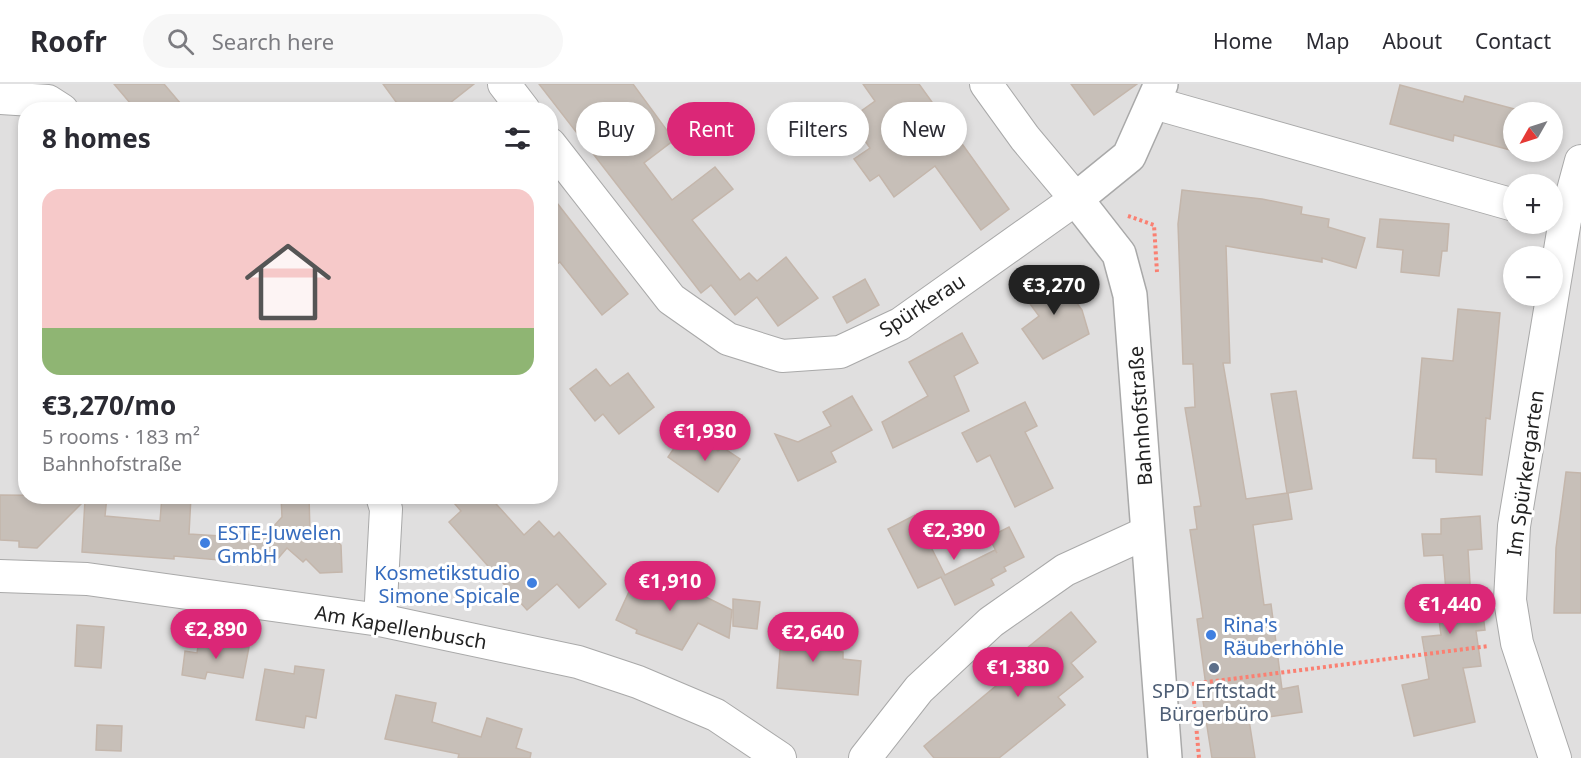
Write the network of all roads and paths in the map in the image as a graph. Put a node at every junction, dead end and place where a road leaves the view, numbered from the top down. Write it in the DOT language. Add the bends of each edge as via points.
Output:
graph roads {
  1 [pos="504,84"];
  2 [pos="986,84"];
  3 [pos="1158,93"];
  4 [pos="0,98"];
  5 [pos="50,102"];
  6 [pos="518,102"];
  7 [pos="558,154"];
  8 [pos="1581,161"];
  9 [pos="1076,199"];
  10 [pos="1503,202"];
  11 [pos="1566,220"];
  12 [pos="384,504"];
  13 [pos="1148,531"];
  14 [pos="0,576"];
  15 [pos="381,620"];
  16 [pos="1516,643"];
  17 [pos="1192,684"];
  18 [pos="780,758"];
  19 [pos="865,758"];
  20 [pos="1165,758"];
  21 [pos="1554,758"];
  1 -- 6 [label="street"];
  2 -- 9 [label="street, Bahnhofstraße"];
  3 -- 9 [label="street" via="1128,156"];
  3 -- 10 [label="street"];
  4 -- 5 [label="street"];
  7 -- 9 [label="street, Spürkerau" via="671,299 728,339 782,356 840,352 900,324"];
  8 -- 11 [label="street, Im Spürkergarten"];
  9 -- 13 [label="street, Bahnhofstraße" via="1119,254 1130,295"];
  11 -- 16 [label="street, Im Spürkergarten" via="1514,526 1510,600"];
  12 -- 15 [label="street"];
  13 -- 19 [label="street" via="1065,570 991,622 919,689"];
  13 -- 20 [label="street, Bahnhofstraße"];
  14 -- 15 [label="street, Am Kapellenbusch" via="87,579"];
  15 -- 18 [label="street, Am Kapellenbusch" via="578,662 638,682 716,715"];
  16 -- 17 [label="path"];
  16 -- 21 [label="street, Im Spürkergarten"];
}
